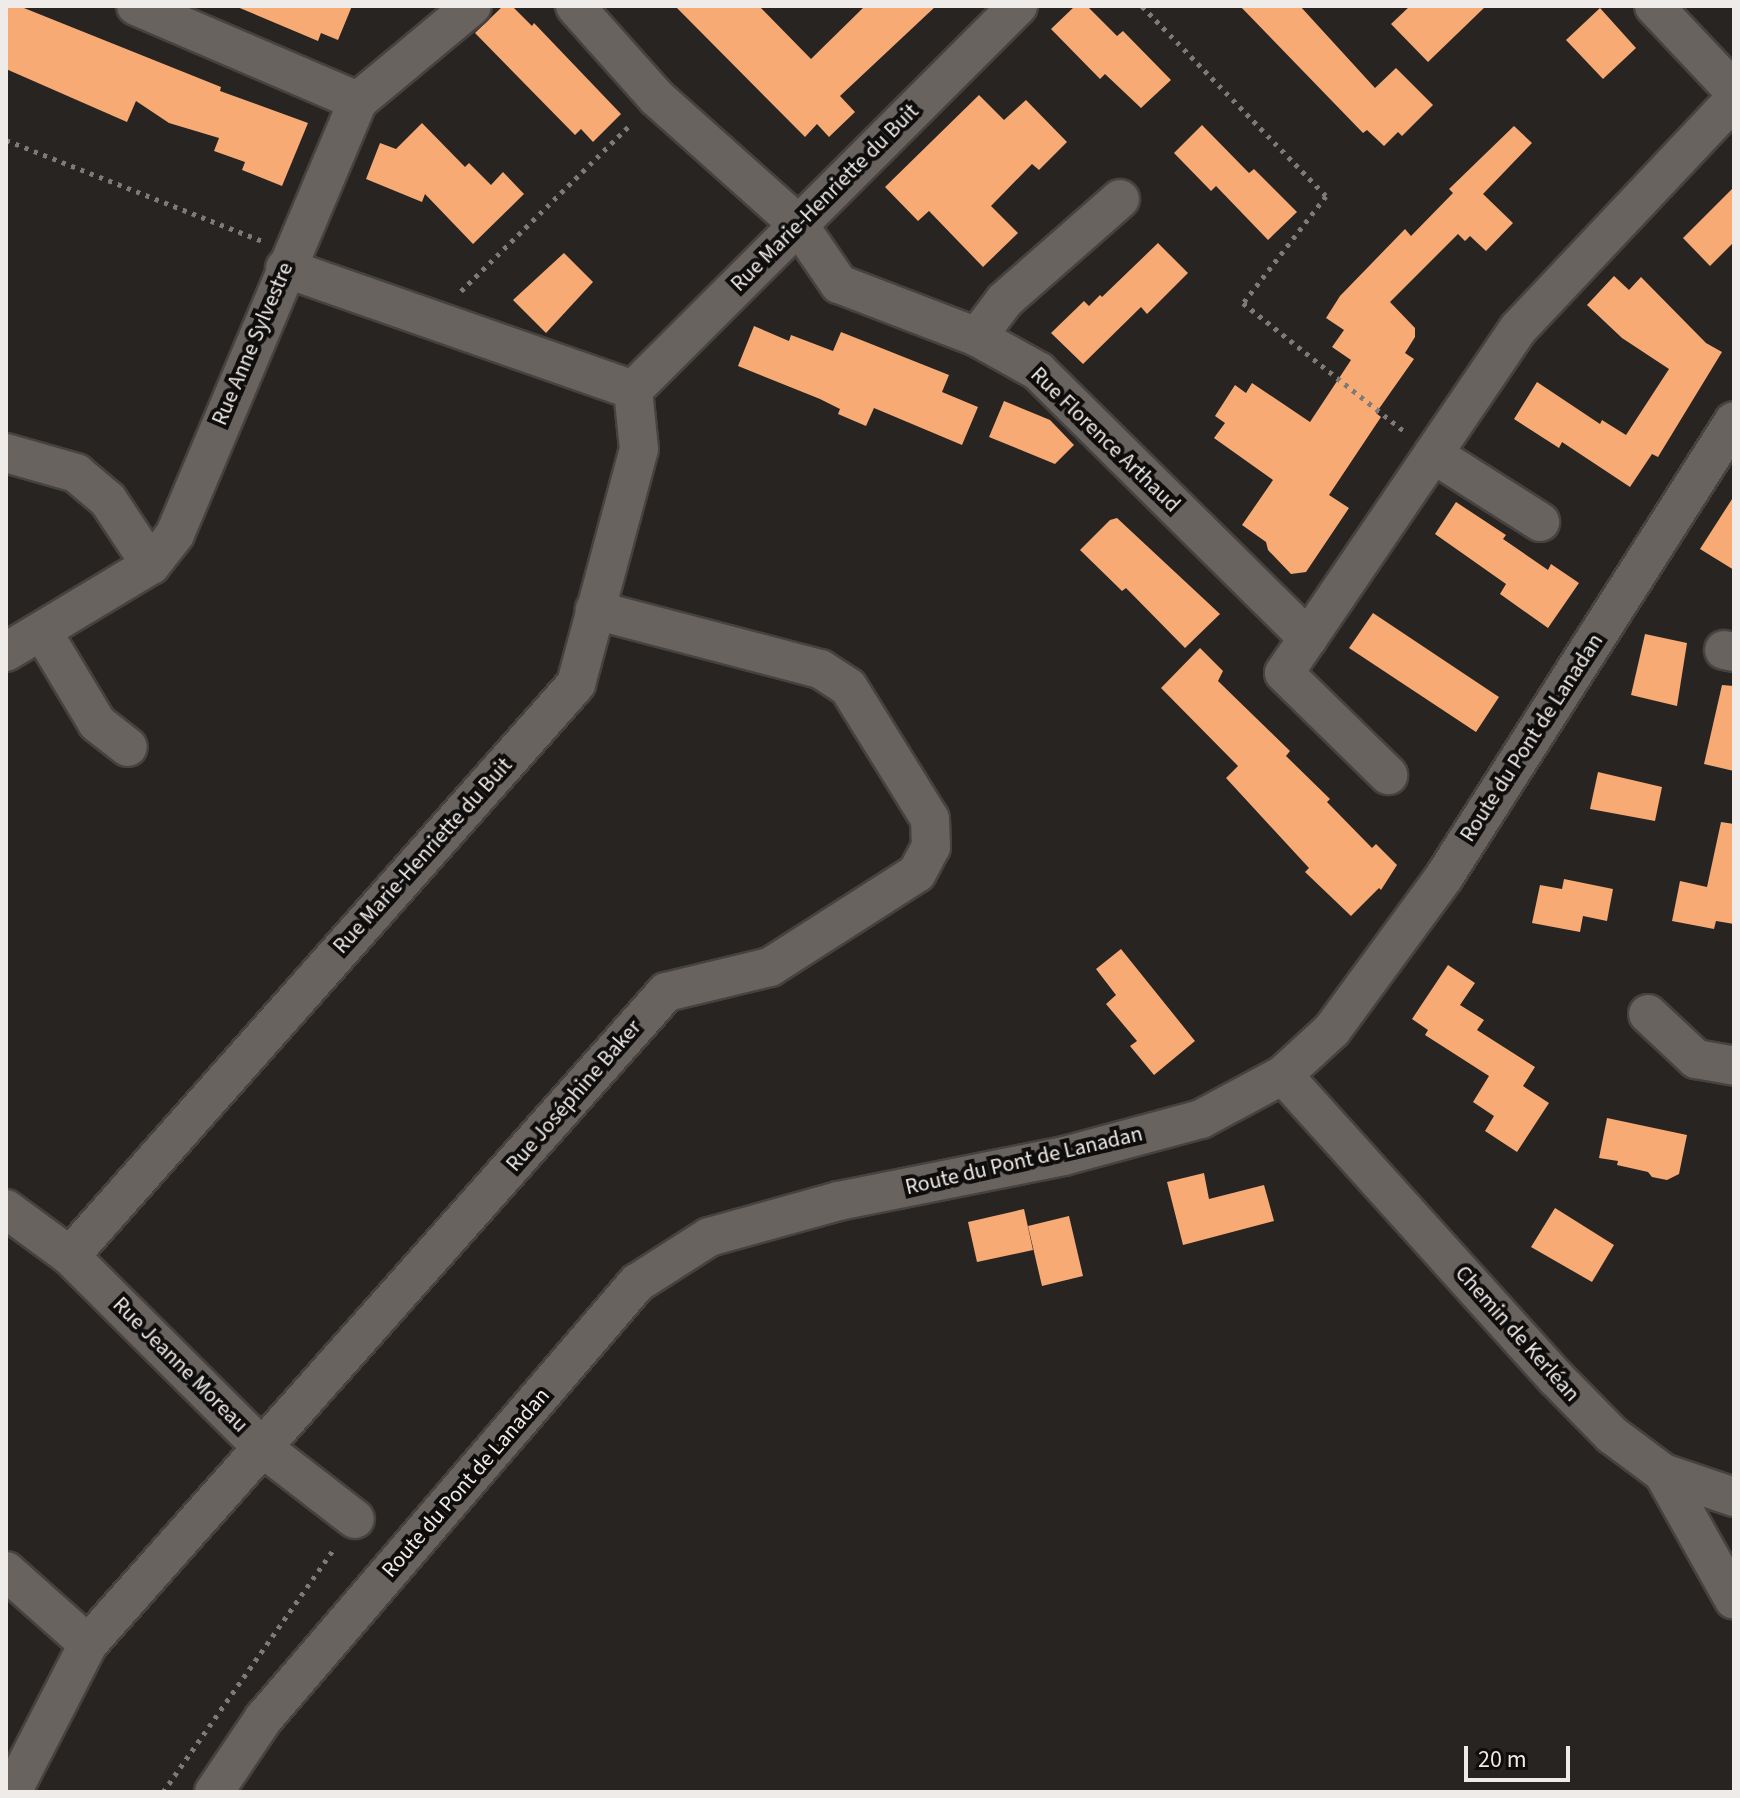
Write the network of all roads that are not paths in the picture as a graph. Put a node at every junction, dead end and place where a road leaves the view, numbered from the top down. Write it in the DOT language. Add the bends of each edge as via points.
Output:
graph roads {
  1 [pos="136,6"];
  2 [pos="472,6"];
  3 [pos="575,6"];
  4 [pos="1018,6"];
  5 [pos="1654,6"];
  6 [pos="1734,91"];
  7 [pos="1734,100"];
  8 [pos="358,101"];
  9 [pos="1120,199"];
  10 [pos="798,224"];
  11 [pos="288,260"];
  12 [pos="977,337"];
  13 [pos="633,390"];
  14 [pos="1734,421"];
  15 [pos="6,453"];
  16 [pos="1433,454"];
  17 [pos="1540,522"];
  18 [pos="151,565"];
  19 [pos="595,610"];
  20 [pos="42,631"];
  21 [pos="1308,638"];
  22 [pos="6,652"];
  23 [pos="128,747"];
  24 [pos="1388,775"];
  25 [pos="1648,1014"];
  26 [pos="1734,1066"];
  27 [pos="1283,1075"];
  28 [pos="6,1209"];
  29 [pos="70,1256"];
  30 [pos="263,1448"];
  31 [pos="1663,1473"];
  32 [pos="1734,1497"];
  33 [pos="355,1519"];
  34 [pos="6,1571"];
  35 [pos="1734,1600"];
  36 [pos="88,1644"];
  37 [pos="12,1792"];
  38 [pos="214,1792"];
  1 -- 8 [label="street"];
  2 -- 8 [label="street, Rue Anne Sylvestre"];
  3 -- 10 [label="street, Rue Florence Arthaud" via="657,98"];
  4 -- 10 [label="street, Rue Marie-Henriette du Buit"];
  5 -- 6 [label="street"];
  7 -- 16 [label="street" via="1518,329"];
  8 -- 11 [label="street, Rue Anne Sylvestre"];
  9 -- 12 [label="street" via="1005,300"];
  10 -- 12 [label="street, Rue Florence Arthaud" via="839,284"];
  10 -- 13 [label="street, Rue Marie-Henriette du Buit"];
  11 -- 13 [label="street" via="432,320"];
  11 -- 18 [label="street, Rue Anne Sylvestre" via="175,534"];
  12 -- 21 [label="street, Rue Florence Arthaud" via="1038,371"];
  13 -- 19 [label="street, Rue Marie-Henriette du Buit" via="639,449"];
  14 -- 27 [label="street, Route du Pont de Lanadan" via="1444,877 1332,1030"];
  15 -- 18 [label="street" via="76,473 108,500"];
  16 -- 17 [label="street"];
  16 -- 21 [label="street"];
  18 -- 20 [label="street, Rue Anne Sylvestre"];
  19 -- 29 [label="street, Rue Marie-Henriette du Buit" via="576,684"];
  19 -- 30 [label="street, Rue Joséphine Baker" via="820,669 848,687 930,819 931,847 917,873 770,967 666,992"];
  20 -- 22 [label="street, Rue Anne Sylvestre"];
  20 -- 23 [label="street" via="97,723"];
  21 -- 24 [label="street" via="1284,673"];
  25 -- 26 [label="street" via="1696,1059"];
  27 -- 31 [label="street, Chemin de Kerléan" via="1556,1378 1612,1435"];
  27 -- 38 [label="street, Route du Pont de Lanadan" via="1201,1119 1064,1156 839,1201 709,1237 637,1283 264,1718"];
  28 -- 29 [label="street, Rue Jeanne Moreau"];
  29 -- 30 [label="street, Rue Jeanne Moreau"];
  30 -- 33 [label="street, Rue Jeanne Moreau"];
  30 -- 36 [label="street, Rue Joséphine Baker"];
  31 -- 32 [label="street"];
  31 -- 35 [label="street, Chemin de Kerléan"];
  34 -- 36 [label="street"];
  36 -- 37 [label="street, Rue Joséphine Baker"];
}
